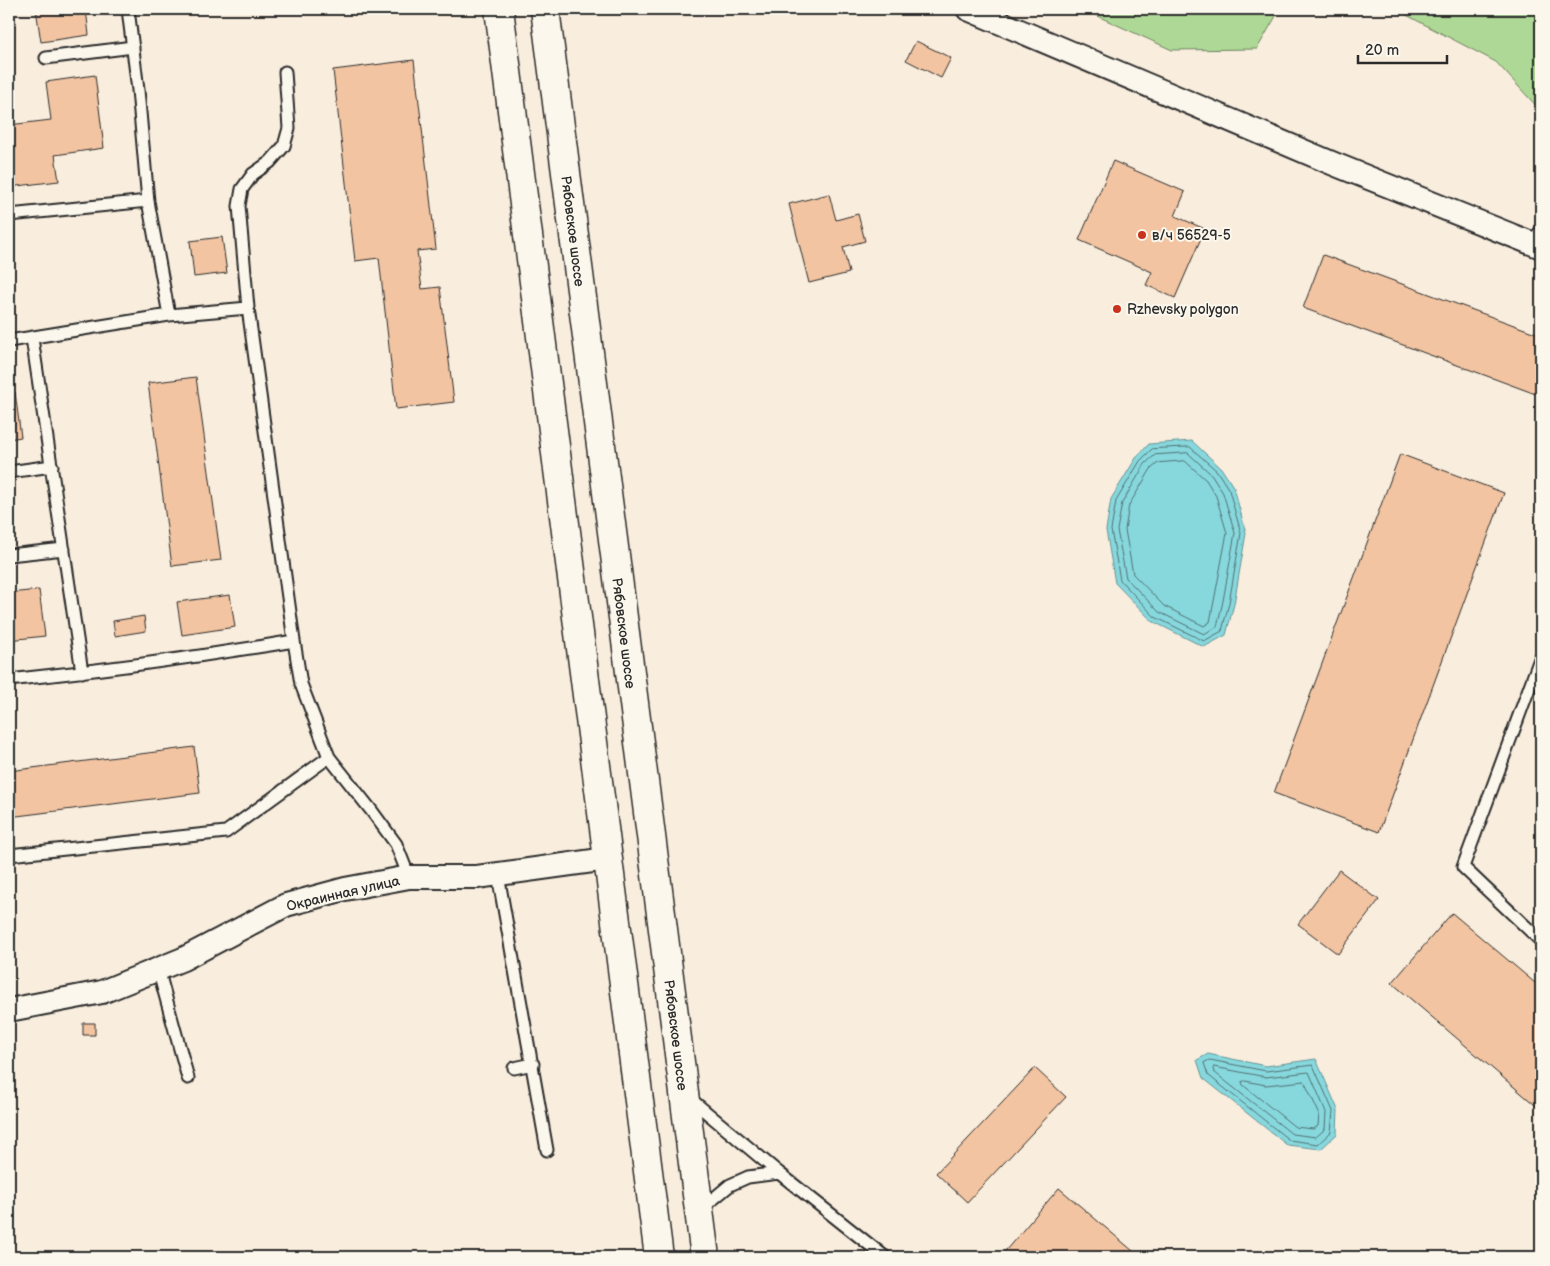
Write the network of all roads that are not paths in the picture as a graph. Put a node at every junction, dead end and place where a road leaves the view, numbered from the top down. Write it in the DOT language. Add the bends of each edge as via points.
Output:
graph roads {
  1 [pos="128,9"];
  2 [pos="492,9"];
  3 [pos="545,9"];
  4 [pos="968,9"];
  5 [pos="500,21"];
  6 [pos="133,47"];
  7 [pos="46,58"];
  8 [pos="285,72"];
  9 [pos="148,202"];
  10 [pos="9,215"];
  11 [pos="1538,240"];
  12 [pos="248,308"];
  13 [pos="169,315"];
  14 [pos="32,338"];
  15 [pos="9,341"];
  16 [pos="52,466"];
  17 [pos="9,472"];
  18 [pos="64,549"];
  19 [pos="9,555"];
  20 [pos="294,641"];
  21 [pos="1541,656"];
  22 [pos="82,672"];
  23 [pos="9,680"];
  24 [pos="329,757"];
  25 [pos="9,856"];
  26 [pos="608,859"];
  27 [pos="498,875"];
  28 [pos="409,877"];
  29 [pos="1541,941"];
  30 [pos="158,969"];
  31 [pos="9,1010"];
  32 [pos="533,1064"];
  33 [pos="514,1068"];
  34 [pos="188,1078"];
  35 [pos="683,1093"];
  36 [pos="547,1150"];
  37 [pos="780,1173"];
  38 [pos="699,1211"];
  39 [pos="659,1257"];
  40 [pos="705,1257"];
  41 [pos="885,1257"];
  1 -- 6 [label="lane"];
  2 -- 5 [label="main road"];
  3 -- 35 [label="main road, Рябовское шоссе"];
  4 -- 11 [label="street" via="1334,164"];
  5 -- 26 [label="main road"];
  6 -- 7 [label="lane"];
  6 -- 9 [label="lane"];
  8 -- 12 [label="lane" via="289,128 284,146 242,188 239,206"];
  9 -- 10 [label="lane"];
  9 -- 13 [label="lane"];
  12 -- 13 [label="lane"];
  12 -- 20 [label="lane"];
  13 -- 14 [label="lane"];
  14 -- 15 [label="lane"];
  14 -- 16 [label="lane"];
  16 -- 17 [label="lane"];
  16 -- 18 [label="lane"];
  18 -- 19 [label="lane"];
  18 -- 22 [label="lane"];
  20 -- 22 [label="lane"];
  20 -- 24 [label="lane" via="301,684"];
  21 -- 29 [label="lane" via="1463,867"];
  22 -- 23 [label="lane"];
  24 -- 25 [label="lane" via="226,832"];
  24 -- 28 [label="lane" via="396,844"];
  26 -- 27 [label="street, Окраинная улица"];
  26 -- 39 [label="main road"];
  27 -- 28 [label="street, Окраинная улица"];
  27 -- 32 [label="lane"];
  28 -- 30 [label="street, Окраинная улица" via="286,905"];
  30 -- 31 [label="street, Окраинная улица" via="102,992"];
  30 -- 34 [label="lane"];
  32 -- 33 [label="lane"];
  32 -- 36 [label="lane"];
  35 -- 37 [label="lane"];
  35 -- 38 [label="main road, Рябовское шоссе"];
  37 -- 38 [label="lane" via="748,1177 730,1185"];
  37 -- 41 [label="lane"];
  38 -- 40 [label="main road, Рябовское шоссе"];
}
